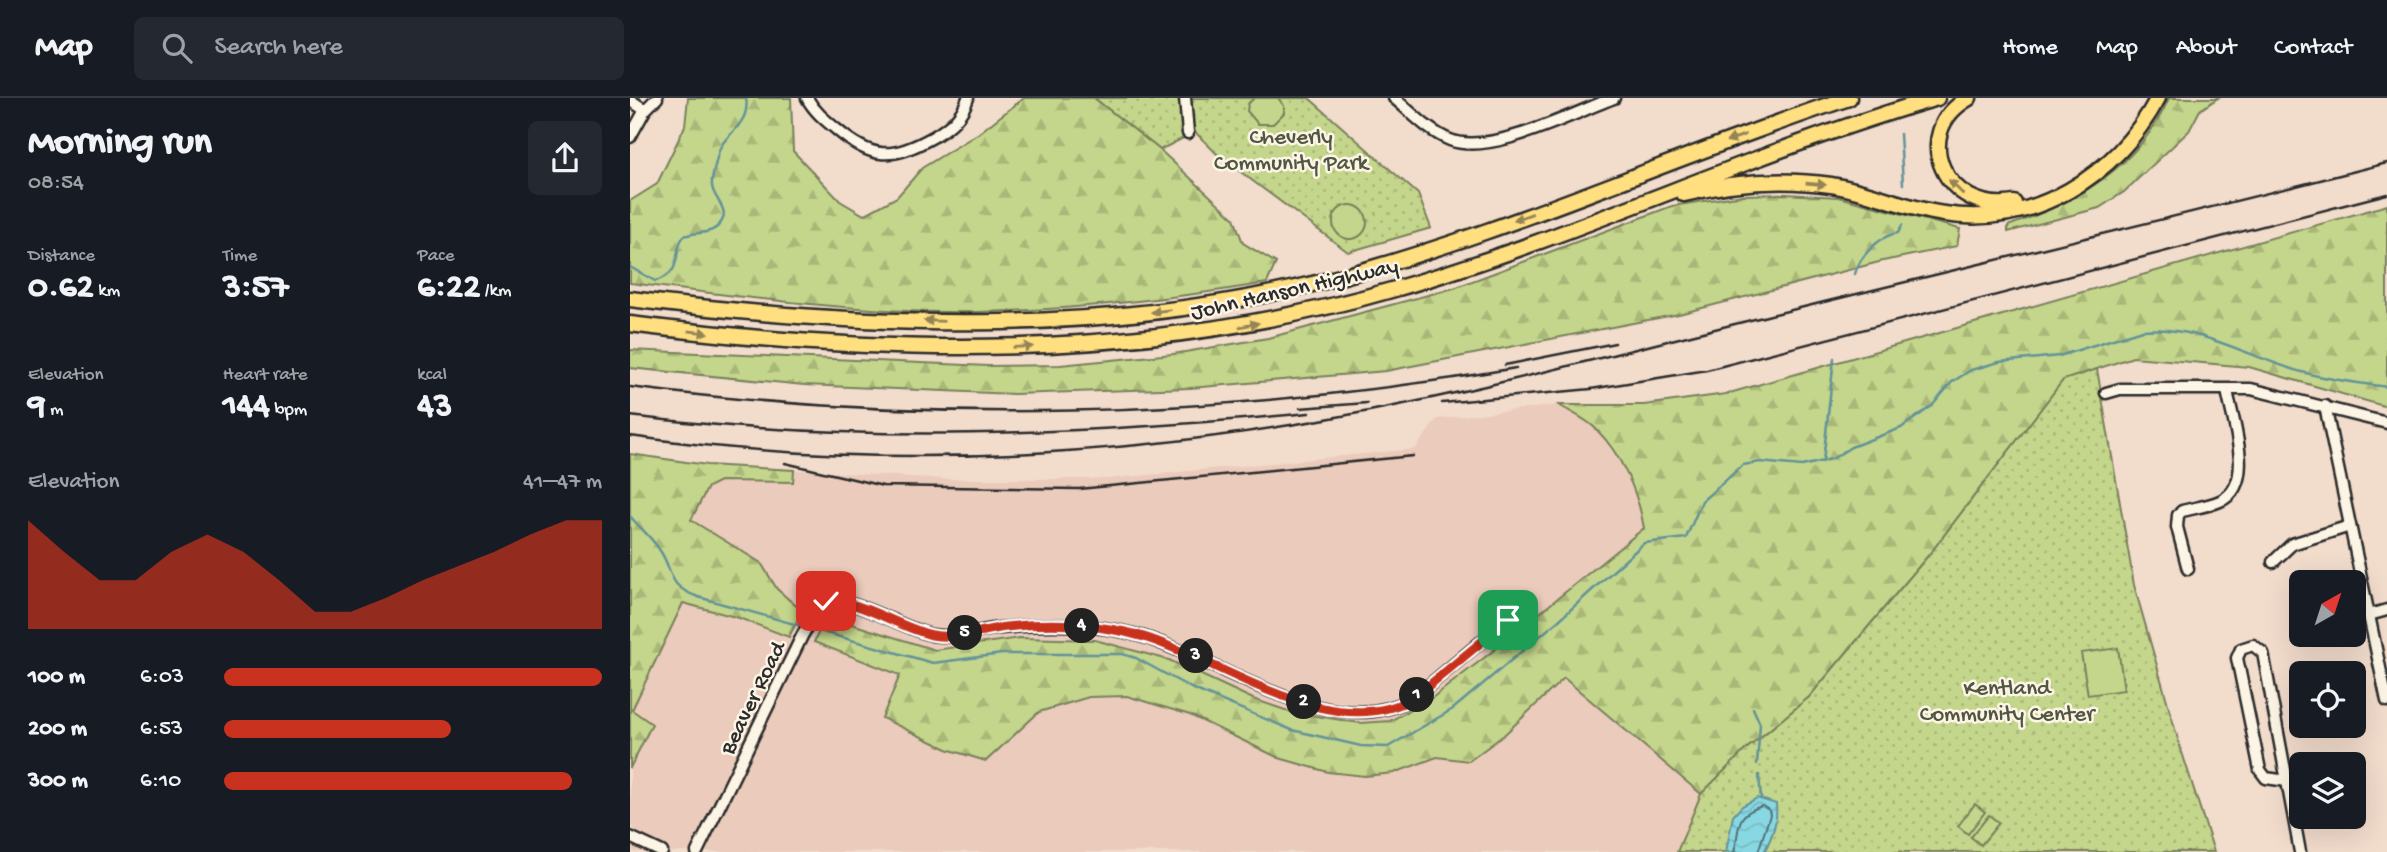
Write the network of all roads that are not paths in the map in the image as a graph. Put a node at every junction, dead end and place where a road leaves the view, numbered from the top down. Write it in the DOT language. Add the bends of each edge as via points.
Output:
graph roads {
  1 [pos="657,98"];
  2 [pos="807,98"];
  3 [pos="968,98"];
  4 [pos="1185,98"];
  5 [pos="1394,98"];
  6 [pos="1614,98"];
  7 [pos="1830,98"];
  8 [pos="1849,98"];
  9 [pos="1937,98"];
  10 [pos="1969,98"];
  11 [pos="2148,98"];
  12 [pos="2158,98"];
  13 [pos="630,100"];
  14 [pos="645,110"];
  15 [pos="1800,115"];
  16 [pos="1188,133"];
  17 [pos="630,137"];
  18 [pos="1605,215"];
  19 [pos="630,299"];
  20 [pos="630,324"];
  21 [pos="2227,390"];
  22 [pos="2106,393"];
  23 [pos="2325,406"];
  24 [pos="2387,423"];
  25 [pos="2350,526"];
  26 [pos="2273,562"];
  27 [pos="2188,569"];
  28 [pos="1524,606"];
  29 [pos="2387,610"];
  30 [pos="2369,615"];
  31 [pos="2387,701"];
  32 [pos="2287,781"];
  33 [pos="630,837"];
  34 [pos="662,852"];
  35 [pos="697,852"];
  36 [pos="2300,852"];
  1 -- 14 [label="street"];
  2 -- 3 [label="street" via="816,113 851,142 884,155 908,149 947,129"];
  4 -- 16 [label="street"];
  5 -- 6 [label="street" via="1440,135 1478,144 1501,140"];
  7 -- 15 [label="highway"];
  8 -- 15 [label="highway, John Hanson Highway"];
  9 -- 18 [label="highway, John Hanson Highway"];
  11 -- 10 [label="highway, one-way" via="2118,142 2083,173 2031,198 1996,205 1961,193 1941,165 1942,126"];
  18 -- 12 [label="highway, one-way" via="1703,190 1775,182 1859,190 1945,215 2011,213 2053,199 2099,172 2129,142"];
  13 -- 14 [label="street"];
  14 -- 17 [label="street"];
  15 -- 19 [label="highway, John Hanson Highway, one-way" via="1404,258 1296,288 1212,304 1073,320 961,322 805,316"];
  20 -- 18 [label="highway, John Hanson Highway, one-way" via="787,340 920,347 1060,346 1177,336 1269,321 1371,296"];
  21 -- 22 [label="street"];
  21 -- 23 [label="street" via="2250,388"];
  21 -- 27 [label="street" via="2240,473 2230,495 2178,515"];
  23 -- 24 [label="street"];
  23 -- 25 [label="street"];
  25 -- 26 [label="street" via="2292,544"];
  25 -- 30 [label="street"];
  28 -- 35 [label="street, Beaver Road" via="1415,697 1401,705 1363,713 1285,696 1170,646 1109,630 1023,625 933,635 829,601 820,604 813,615"];
  29 -- 30 [label="street"];
  30 -- 31 [label="street"];
  32 -- 32 [label="street" via="2263,653 2253,645 2241,649 2237,659 2260,770 2266,778"];
  32 -- 36 [label="street"];
  33 -- 34 [label="street"];
}
